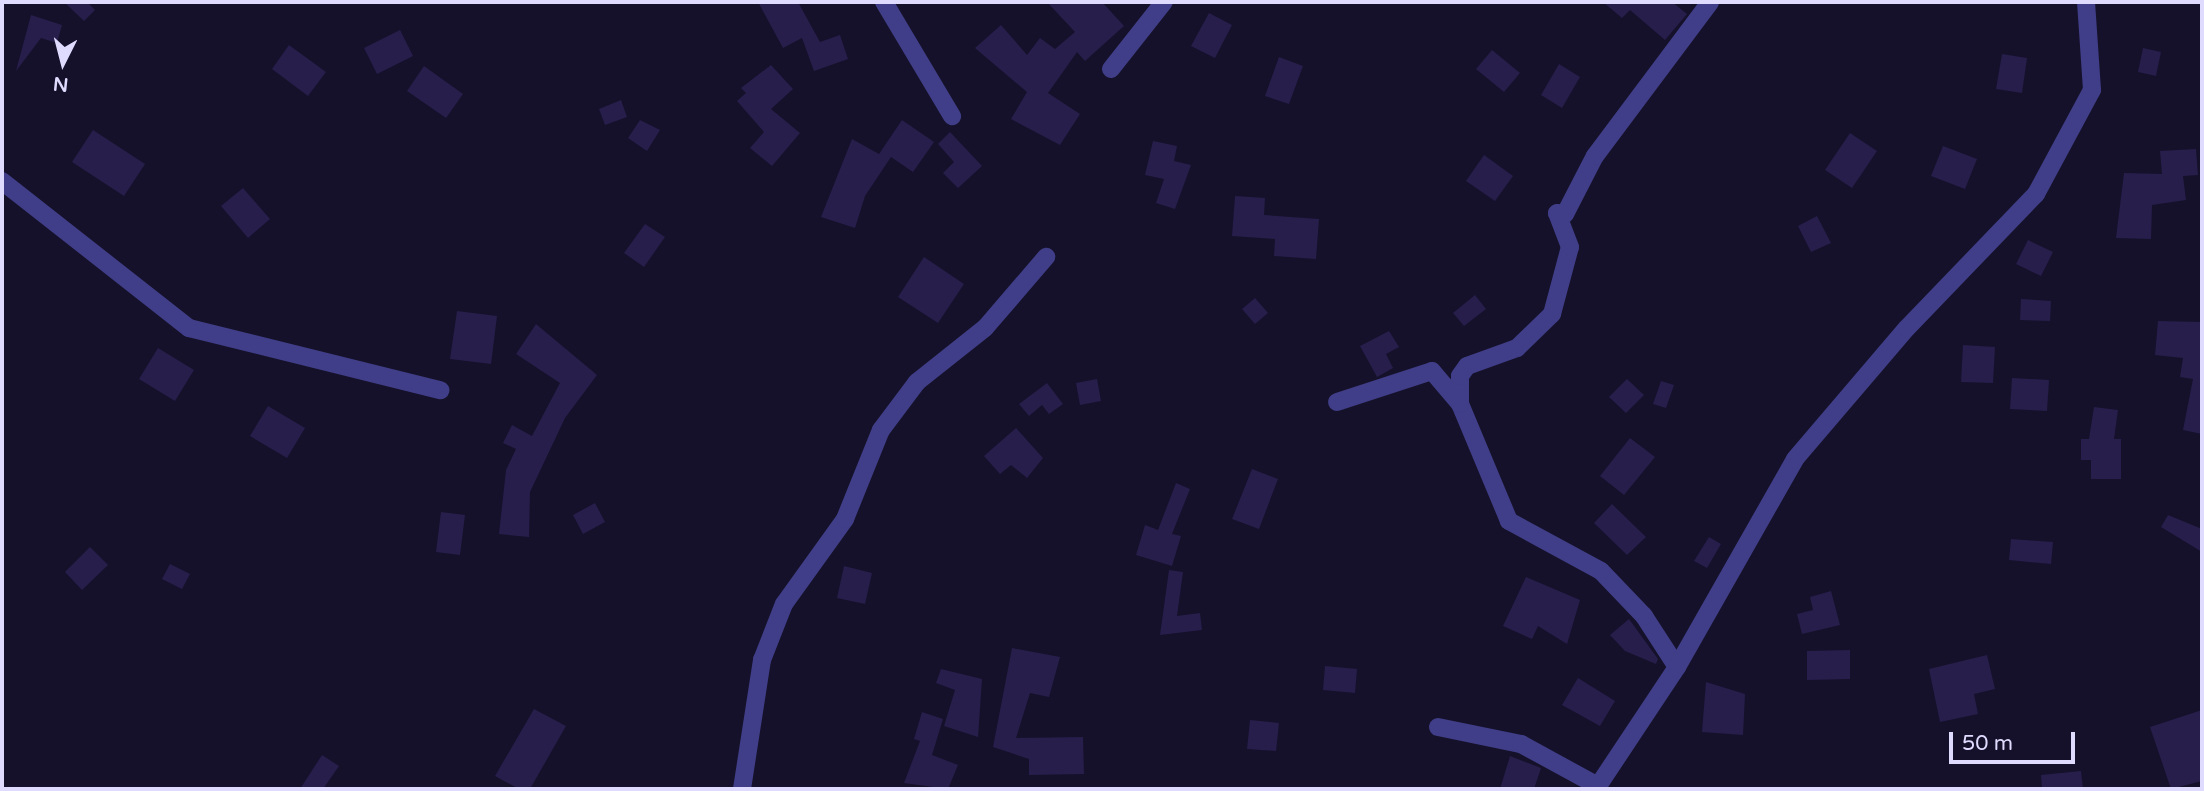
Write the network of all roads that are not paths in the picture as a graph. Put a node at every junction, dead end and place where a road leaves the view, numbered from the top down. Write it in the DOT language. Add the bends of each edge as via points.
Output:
graph roads {
  1 [pos="884,2"];
  2 [pos="1164,2"];
  3 [pos="1710,2"];
  4 [pos="2085,2"];
  5 [pos="1111,69"];
  6 [pos="952,116"];
  7 [pos="2,181"];
  8 [pos="1046,257"];
  9 [pos="440,390"];
  10 [pos="1337,402"];
  11 [pos="1460,404"];
  12 [pos="1677,667"];
  13 [pos="1438,727"];
  14 [pos="1597,788"];
  15 [pos="742,789"];
  1 -- 6 [label="street"];
  2 -- 5 [label="street"];
  3 -- 11 [label="street" via="1595,156 1564,214 1557,213 1570,247 1552,314 1517,348 1467,366 1460,376"];
  4 -- 12 [label="street" via="2092,90 2056,163 2036,194 1908,328 1795,459"];
  7 -- 9 [label="street" via="189,328"];
  8 -- 15 [label="street" via="985,328 917,382 881,430 845,519 784,604 762,660"];
  10 -- 11 [label="street" via="1432,371"];
  11 -- 12 [label="street" via="1509,521 1601,571 1644,616"];
  12 -- 14 [label="street"];
  13 -- 14 [label="street" via="1521,744"];
}
